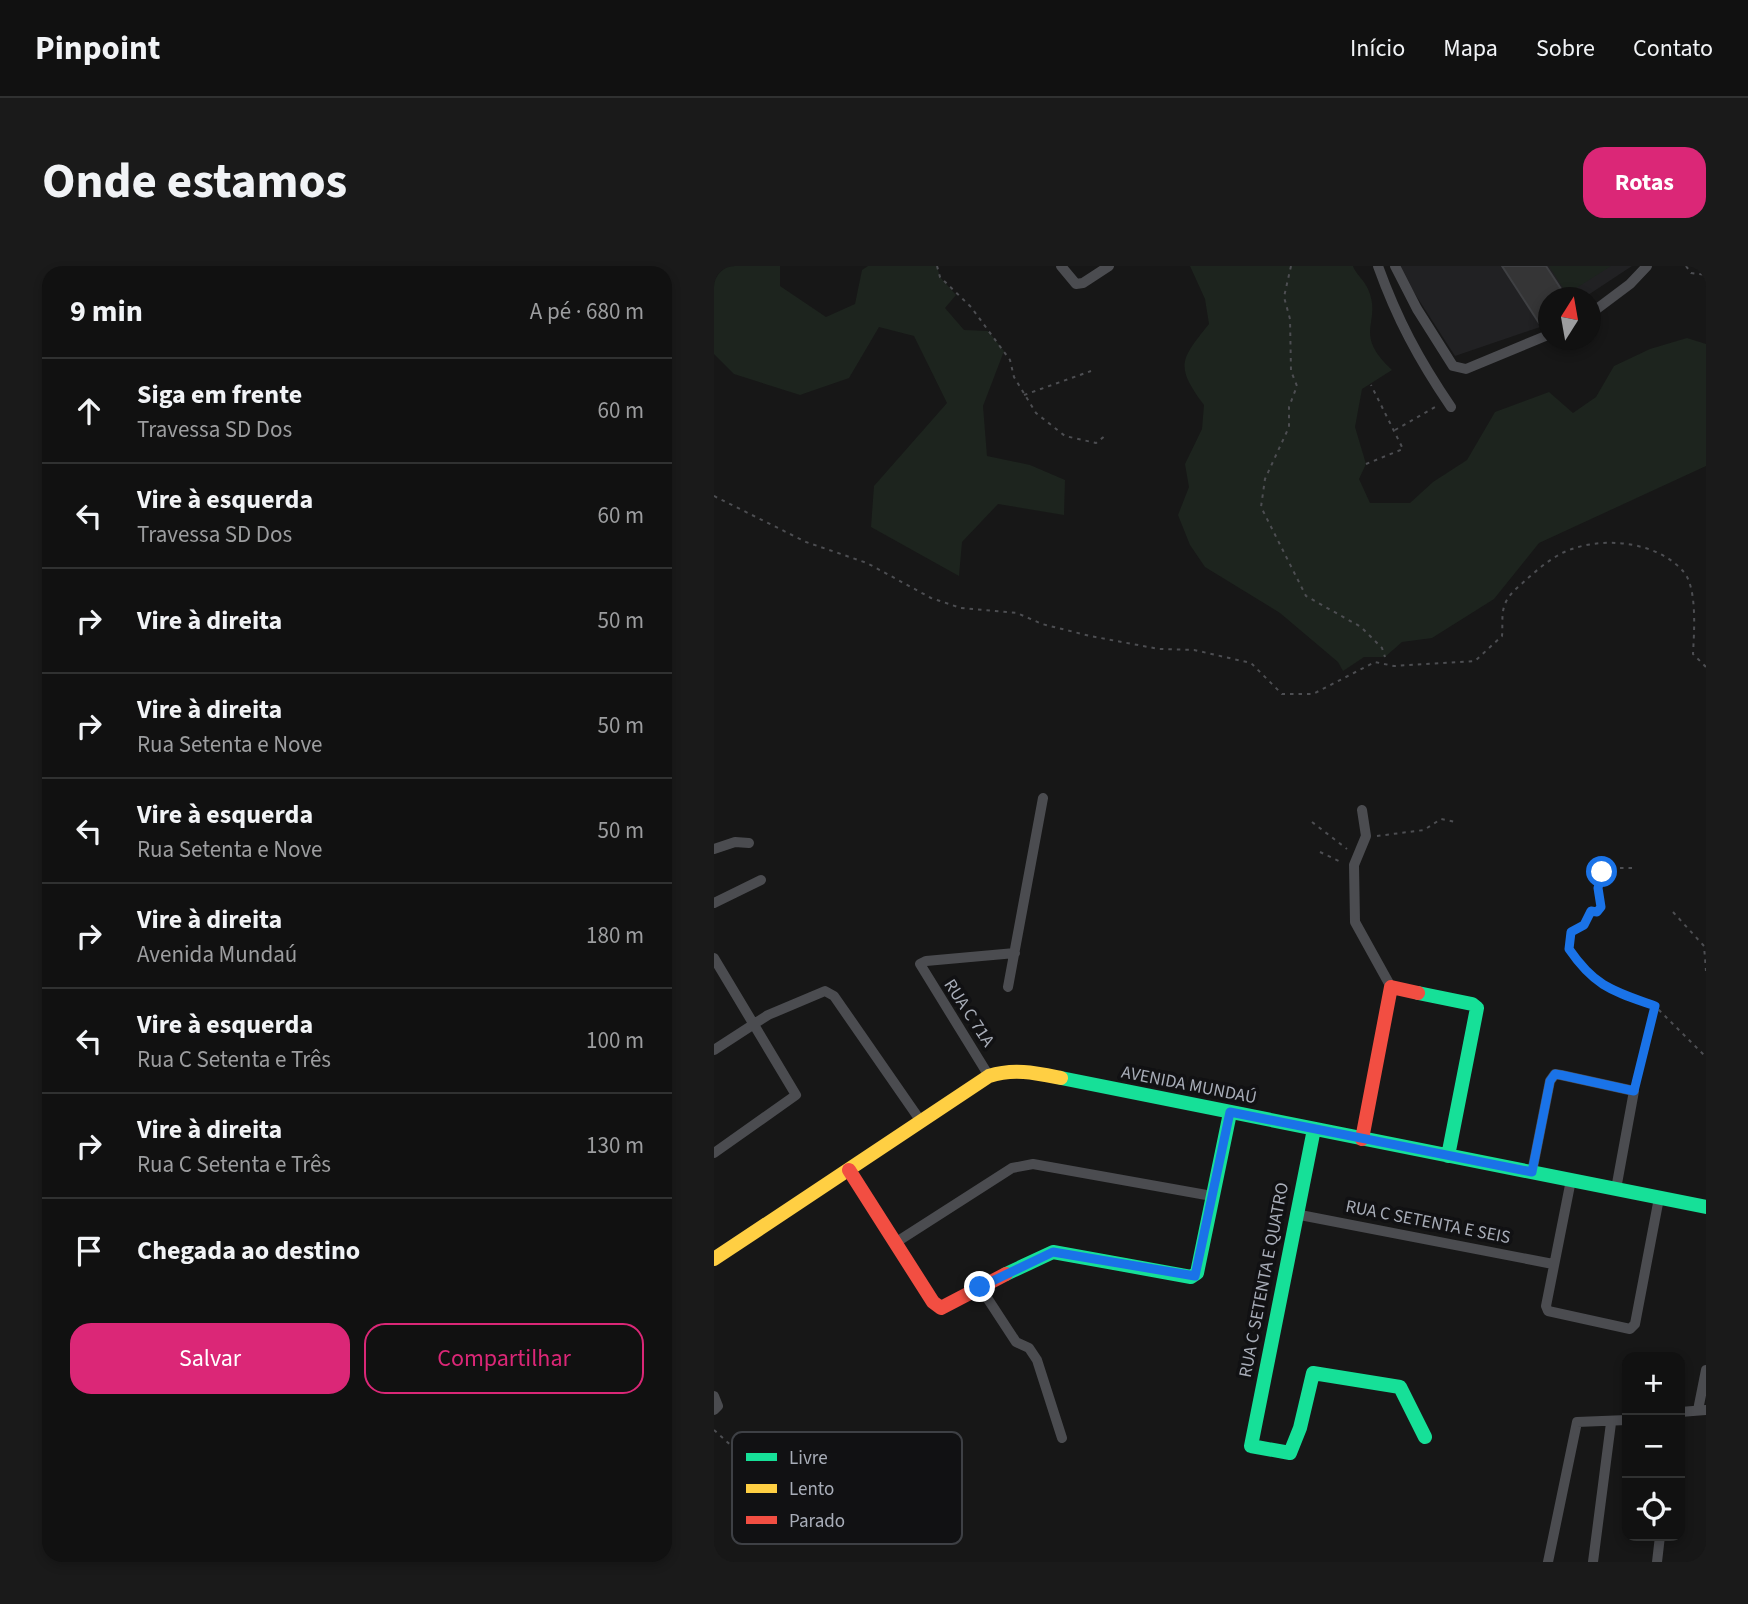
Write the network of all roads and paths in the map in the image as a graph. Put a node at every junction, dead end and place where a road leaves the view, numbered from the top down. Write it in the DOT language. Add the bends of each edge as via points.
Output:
graph roads {
  1 [pos="937,266"];
  2 [pos="1061,266"];
  3 [pos="1108,266"];
  4 [pos="1291,266"];
  5 [pos="1378,266"];
  6 [pos="1395,266"];
  7 [pos="1647,266"];
  8 [pos="1686,266"];
  9 [pos="1706,275"];
  10 [pos="1601,306"];
  11 [pos="1538,340"];
  12 [pos="1091,371"];
  13 [pos="1371,385"];
  14 [pos="1023,396"];
  15 [pos="1449,404"];
  16 [pos="1394,431"];
  17 [pos="1106,435"];
  18 [pos="1366,464"];
  19 [pos="714,496"];
  20 [pos="1384,657"];
  21 [pos="1706,667"];
  22 [pos="1044,798"];
  23 [pos="1362,810"];
  24 [pos="1312,821"];
  25 [pos="1456,822"];
  26 [pos="1366,836"];
  27 [pos="748,842"];
  28 [pos="714,849"];
  29 [pos="1320,852"];
  30 [pos="1358,853"];
  31 [pos="1354,865"];
  32 [pos="1632,868"];
  33 [pos="761,880"];
  34 [pos="714,902"];
  35 [pos="1673,912"];
  36 [pos="1015,953"];
  37 [pos="714,958"];
  38 [pos="1706,971"];
  39 [pos="1008,987"];
  40 [pos="1391,988"];
  41 [pos="1655,1006"];
  42 [pos="754,1023"];
  43 [pos="714,1050"];
  44 [pos="1706,1057"];
  45 [pos="989,1076"];
  46 [pos="1634,1091"];
  47 [pos="1230,1112"];
  48 [pos="920,1120"];
  49 [pos="1314,1129"];
  50 [pos="1362,1139"];
  51 [pos="714,1153"];
  52 [pos="1448,1156"];
  53 [pos="849,1170"];
  54 [pos="1532,1172"];
  55 [pos="1571,1180"];
  56 [pos="1616,1189"];
  57 [pos="1212,1196"];
  58 [pos="1659,1198"];
  59 [pos="1706,1207"];
  60 [pos="1295,1214"];
  61 [pos="895,1243"];
  62 [pos="714,1259"];
  63 [pos="1553,1264"];
  64 [pos="980,1287"];
  65 [pos="1706,1370"];
  66 [pos="714,1396"];
  67 [pos="714,1410"];
  68 [pos="1702,1410"];
  69 [pos="1622,1421"];
  70 [pos="1611,1423"];
  71 [pos="714,1430"];
  72 [pos="1425,1437"];
  73 [pos="1062,1438"];
  74 [pos="732,1446"];
  75 [pos="1659,1541"];
  76 [pos="1548,1562"];
  77 [pos="1593,1562"];
  78 [pos="1657,1562"];
  1 -- 14 [label="path" via="940,277 971,307 1010,360"];
  2 -- 3 [label="street" via="1076,284"];
  4 -- 20 [label="path" via="1284,297 1290,320 1290,371 1297,386 1289,407 1289,427 1265,479 1261,507 1306,597 1361,627 1382,648"];
  5 -- 15 [label="street" via="1397,319"];
  6 -- 11 [label="street" via="1453,366 1466,369"];
  7 -- 10 [label="street"];
  8 -- 9 [label="path" via="1691,273"];
  12 -- 14 [label="path"];
  13 -- 16 [label="path"];
  14 -- 17 [label="path" via="1065,436 1096,443"];
  15 -- 16 [label="path"];
  16 -- 18 [label="path" via="1403,449"];
  19 -- 21 [label="path" via="806,542 867,563 930,598 961,608 1017,613 1090,636 1251,663 1282,694 1313,694 1375,662 1394,666 1475,662 1502,636 1509,596 1554,558 1597,544 1635,545 1683,570 1695,621 1693,654"];
  22 -- 36 [label="street"];
  23 -- 26 [label="street"];
  24 -- 30 [label="path" via="1339,845"];
  25 -- 26 [label="path" via="1441,819 1424,830"];
  26 -- 30 [label="street"];
  27 -- 28 [label="street"];
  29 -- 31 [label="path"];
  30 -- 31 [label="street"];
  31 -- 40 [label="street" via="1355,922"];
  32 -- 41 [label="path" via="1602,872 1598,888 1601,907 1571,932 1569,949 1603,987"];
  33 -- 34 [label="street"];
  35 -- 38 [label="path" via="1704,946"];
  36 -- 39 [label="street"];
  36 -- 45 [label="street, RUA C 71A" via="920,964"];
  37 -- 42 [label="street"];
  40 -- 50 [label="street"];
  40 -- 52 [label="street" via="1478,1007"];
  41 -- 44 [label="path"];
  41 -- 46 [label="path"];
  42 -- 43 [label="street"];
  42 -- 48 [label="street" via="825,990 834,996"];
  42 -- 51 [label="street" via="796,1095"];
  45 -- 47 [label="street, AVENIDA MUNDAÚ" via="1024,1072"];
  45 -- 48 [label="street, AVENIDA MUNDAÚ"];
  46 -- 54 [label="street" via="1555,1074"];
  46 -- 56 [label="street"];
  47 -- 49 [label="street, AVENIDA MUNDAÚ"];
  47 -- 57 [label="street"];
  48 -- 53 [label="street, AVENIDA MUNDAÚ"];
  49 -- 50 [label="street, AVENIDA MUNDAÚ"];
  49 -- 60 [label="street, RUA C SETENTA E QUATRO"];
  50 -- 52 [label="street, AVENIDA MUNDAÚ"];
  52 -- 54 [label="street, AVENIDA MUNDAÚ"];
  53 -- 61 [label="street"];
  53 -- 62 [label="street, AVENIDA MUNDAÚ"];
  54 -- 55 [label="street, AVENIDA MUNDAÚ"];
  55 -- 56 [label="street, AVENIDA MUNDAÚ"];
  55 -- 63 [label="street"];
  56 -- 58 [label="street, AVENIDA MUNDAÚ"];
  57 -- 61 [label="street" via="1033,1164 1012,1168"];
  57 -- 64 [label="street" via="1195,1276 1053,1252"];
  58 -- 59 [label="street, AVENIDA MUNDAÚ"];
  58 -- 63 [label="street" via="1633,1328 1548,1311"];
  60 -- 63 [label="street, RUA C SETENTA E SEIS"];
  60 -- 72 [label="street, RUA C SETENTA E QUATRO" via="1251,1446 1290,1453 1312,1373 1400,1387"];
  61 -- 64 [label="street" via="941,1308"];
  64 -- 73 [label="street" via="1016,1342 1029,1348 1037,1360"];
  65 -- 68 [label="street"];
  66 -- 67 [label="street" via="718,1406"];
  69 -- 70 [label="street"];
  70 -- 76 [label="street" via="1586,1419 1576,1426"];
  70 -- 77 [label="street"];
  71 -- 74 [label="path"];
  75 -- 78 [label="street"];
}
